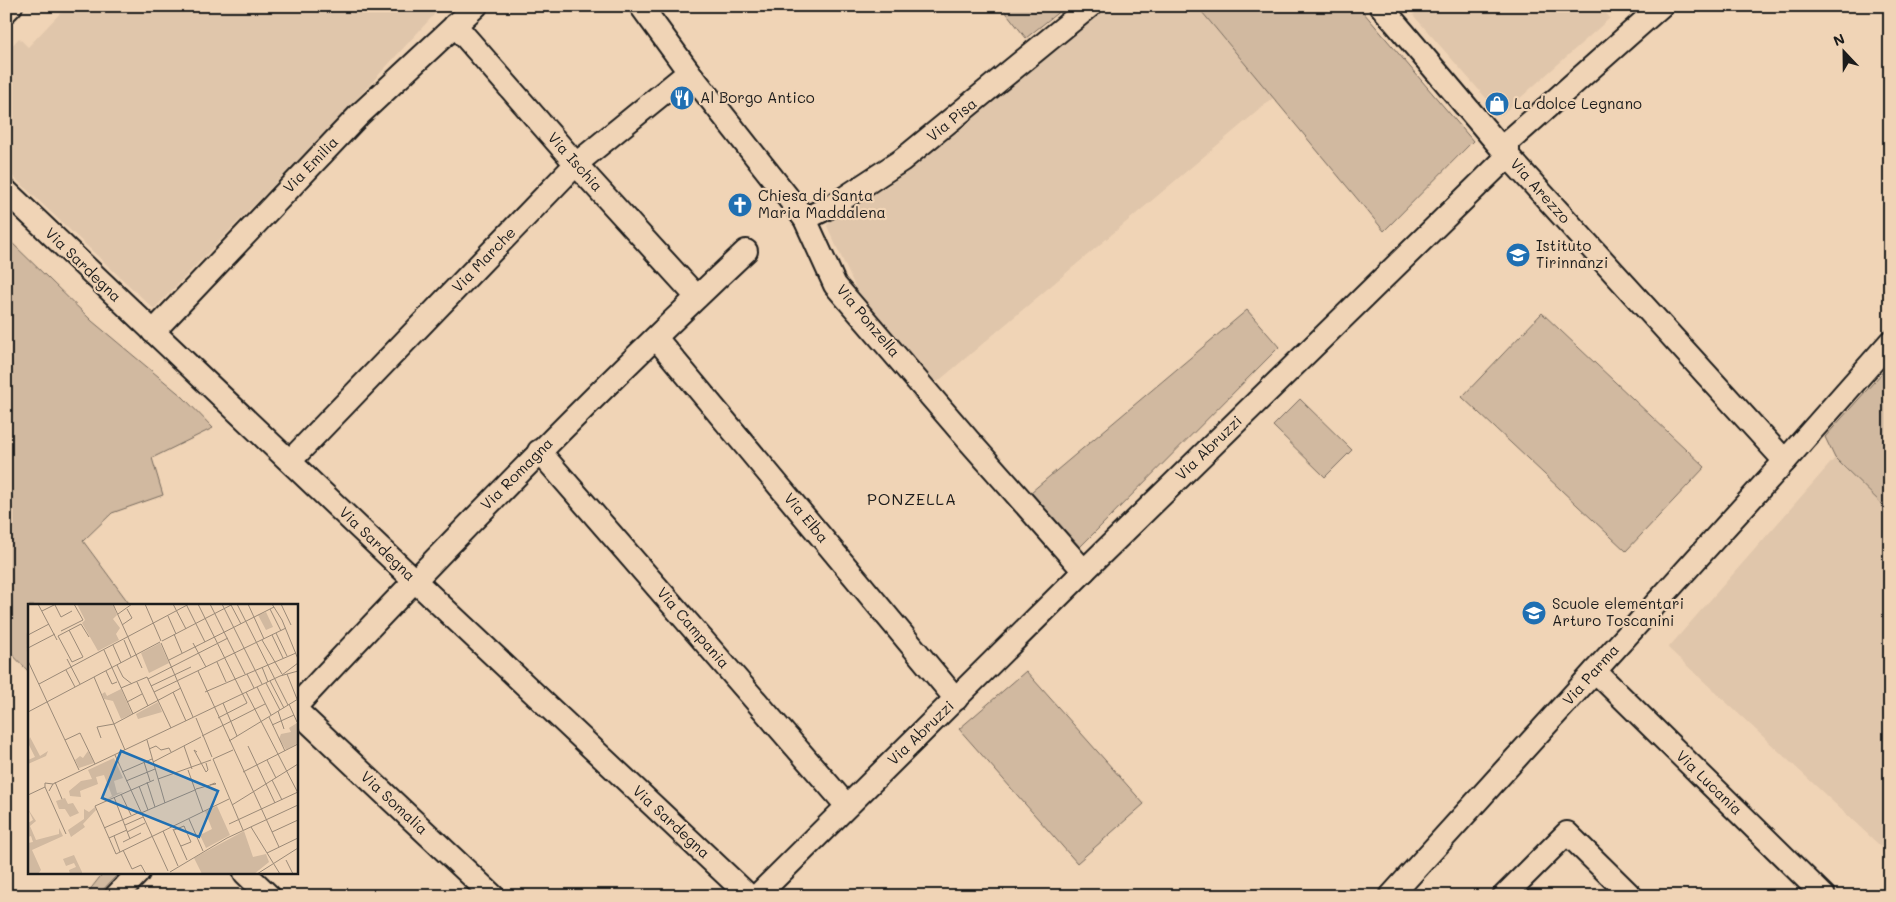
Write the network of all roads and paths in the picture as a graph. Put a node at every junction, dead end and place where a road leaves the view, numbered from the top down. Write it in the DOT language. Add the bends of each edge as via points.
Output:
graph roads {
  1 [pos="11,6"];
  2 [pos="476,6"];
  3 [pos="641,6"];
  4 [pos="1090,6"];
  5 [pos="1381,6"];
  6 [pos="1661,6"];
  7 [pos="6,11"];
  8 [pos="455,25"];
  9 [pos="688,72"];
  10 [pos="1508,156"];
  11 [pos="576,164"];
  12 [pos="6,191"];
  13 [pos="805,219"];
  14 [pos="746,251"];
  15 [pos="697,297"];
  16 [pos="153,332"];
  17 [pos="656,338"];
  18 [pos="1890,342"];
  19 [pos="539,450"];
  20 [pos="290,461"];
  21 [pos="1785,461"];
  22 [pos="1084,570"];
  23 [pos="408,586"];
  24 [pos="1595,671"];
  25 [pos="956,699"];
  26 [pos="298,704"];
  27 [pos="298,712"];
  28 [pos="847,806"];
  29 [pos="137,874"];
  30 [pos="246,874"];
  31 [pos="735,891"];
  32 [pos="116,896"];
  33 [pos="268,896"];
  34 [pos="493,896"];
  35 [pos="756,896"];
  36 [pos="1391,896"];
  37 [pos="1504,896"];
  38 [pos="1631,896"];
  39 [pos="1824,896"];
  1 -- 7 [label="street"];
  2 -- 8 [label="street, Via Emilia"];
  3 -- 9 [label="street, Via Ponzella"];
  4 -- 13 [label="street, Via Pisa" via="902,160 835,204"];
  5 -- 10 [label="street, Via Arezzo"];
  6 -- 10 [label="street, Via Abruzzi" via="1508,142"];
  8 -- 11 [label="street, Via Ischia"];
  8 -- 16 [label="street, Via Emilia" via="359,115"];
  9 -- 11 [label="street, Via Marche"];
  9 -- 13 [label="street, Via Ponzella"];
  10 -- 21 [label="street, Via Arezzo"];
  10 -- 22 [label="street, Via Abruzzi"];
  11 -- 15 [label="street, Via Ischia"];
  11 -- 20 [label="street, Via Marche"];
  12 -- 16 [label="street, Via Sardegna"];
  13 -- 22 [label="street, Via Ponzella" via="836,284"];
  14 -- 15 [label="street, Via Romagna"];
  15 -- 17 [label="street, Via Romagna"];
  16 -- 20 [label="street, Via Sardegna"];
  17 -- 19 [label="street, Via Romagna"];
  17 -- 25 [label="street, Via Elba"];
  18 -- 21 [label="street, Via Parma"];
  19 -- 23 [label="street, Via Romagna"];
  19 -- 28 [label="street, Via Campania"];
  20 -- 23 [label="street, Via Sardegna"];
  21 -- 24 [label="street, Via Parma"];
  22 -- 25 [label="street, Via Abruzzi"];
  23 -- 26 [label="street, Via Romagna"];
  23 -- 31 [label="street, Via Sardegna"];
  24 -- 36 [label="street, Via Parma"];
  24 -- 39 [label="street, Via Lucania"];
  25 -- 28 [label="street, Via Abruzzi"];
  27 -- 34 [label="street, Via Somalia"];
  28 -- 35 [label="street, Via Abruzzi"];
  29 -- 32 [label="street"];
  30 -- 33 [label="street"];
  37 -- 38 [label="street" via="1567,833"];
}
